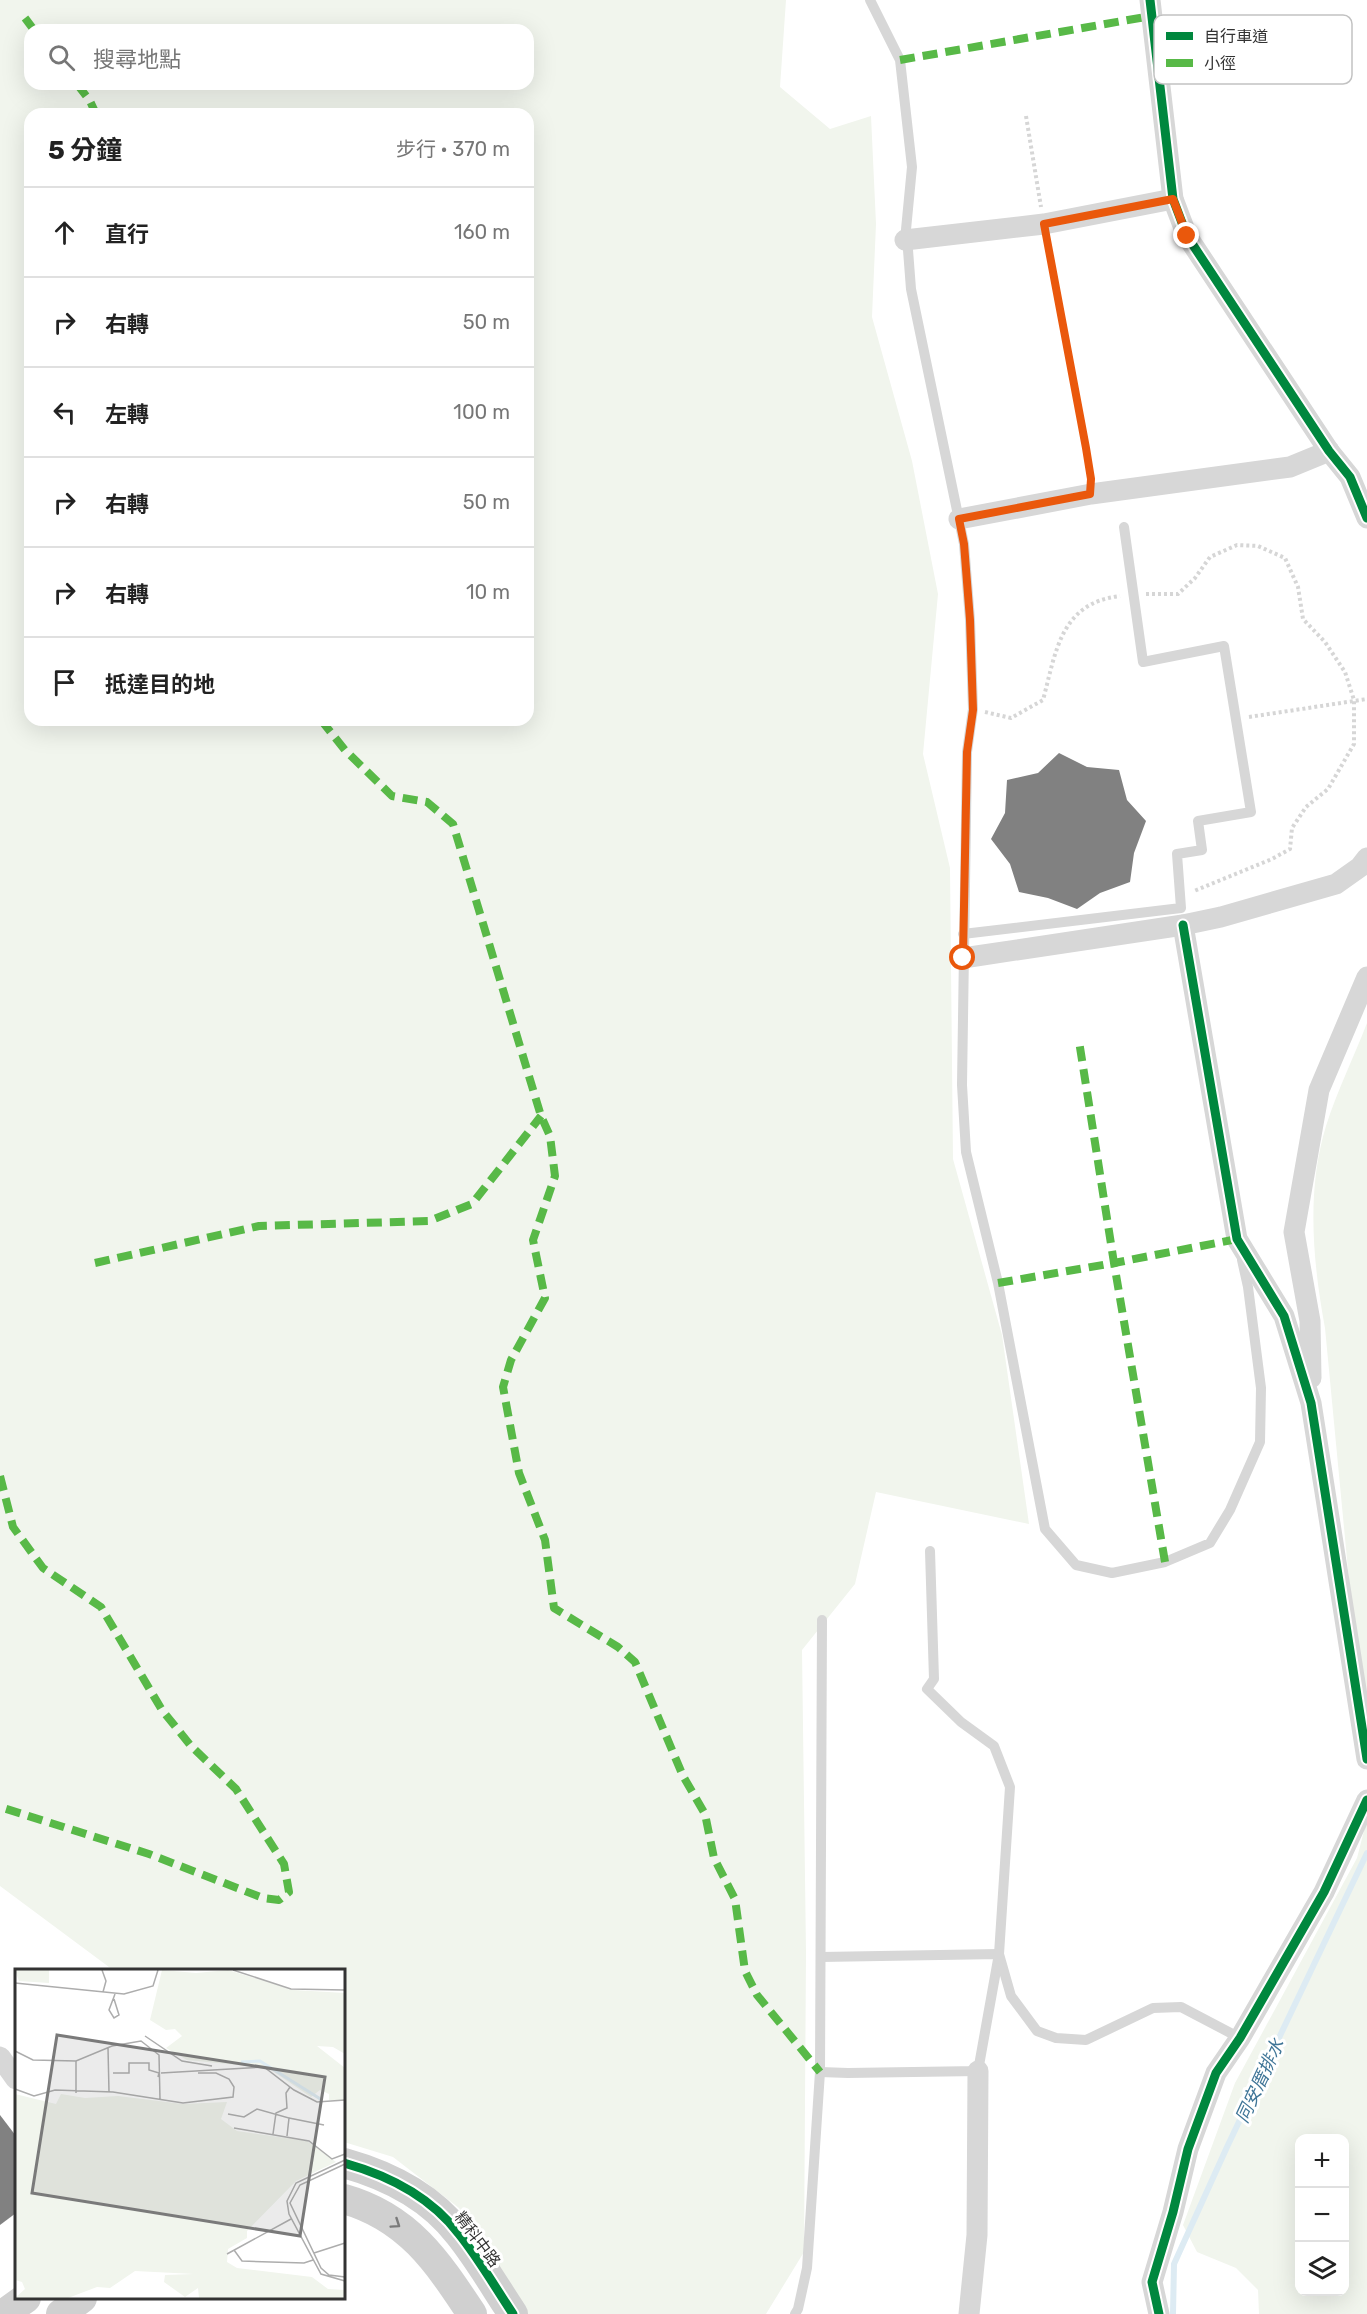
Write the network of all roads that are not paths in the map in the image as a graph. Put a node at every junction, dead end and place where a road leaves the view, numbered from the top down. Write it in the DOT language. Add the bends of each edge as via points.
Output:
graph roads {
  1 [pos="870,0"];
  2 [pos="1150,0"];
  3 [pos="1154,35"];
  4 [pos="1160,84"];
  5 [pos="1173,199"];
  6 [pos="905,240"];
  7 [pos="1329,451"];
  8 [pos="1367,518"];
  9 [pos="959,519"];
  10 [pos="1124,527"];
  11 [pos="1367,858"];
  12 [pos="1183,926"];
  13 [pos="963,934"];
  14 [pos="963,958"];
  15 [pos="1367,976"];
  16 [pos="1237,1239"];
  17 [pos="1311,1403"];
  18 [pos="930,1551"];
  19 [pos="822,1620"];
  20 [pos="1367,1759"];
  21 [pos="1367,1800"];
  22 [pos="999,1954"];
  23 [pos="821,1957"];
  24 [pos="1240,2038"];
  25 [pos="0,2057"];
  26 [pos="978,2071"];
  27 [pos="820,2072"];
  28 [pos="15,2078"];
  29 [pos="345,2163"];
  30 [pos="345,2199"];
  31 [pos="25,2299"];
  32 [pos="81,2299"];
  33 [pos="4,2314"];
  34 [pos="61,2314"];
  35 [pos="472,2314"];
  36 [pos="513,2314"];
  37 [pos="795,2314"];
  38 [pos="969,2314"];
  39 [pos="1159,2314"];
  1 -- 6 [label="lane" via="900,60 912,167"];
  2 -- 3 [label="street"];
  4 -- 5 [label="street"];
  5 -- 6 [label="street" via="1044,224"];
  5 -- 7 [label="street" via="1187,236"];
  6 -- 9 [label="lane" via="911,289"];
  7 -- 8 [label="street" via="1350,477"];
  7 -- 9 [label="street" via="1290,467 1090,494"];
  9 -- 13 [label="lane" via="970,620 973,710 967,752"];
  10 -- 13 [label="lane" via="1143,662 1224,646 1251,812 1198,821 1202,850 1177,854 1181,908"];
  11 -- 12 [label="street" via="1336,884"];
  12 -- 14 [label="street"];
  12 -- 16 [label="street"];
  13 -- 14 [label="lane"];
  14 -- 16 [label="lane" via="966,1152 998,1283 1045,1529 1077,1565 1112,1573 1166,1562 1210,1543 1230,1510 1260,1442 1261,1399 1248,1287"];
  15 -- 17 [label="street" via="1319,1090 1294,1232 1310,1321"];
  16 -- 17 [label="street" via="1284,1316"];
  17 -- 20 [label="street"];
  18 -- 22 [label="lane" via="934,1679 927,1689 961,1722 994,1746 1010,1787"];
  19 -- 23 [label="lane"];
  21 -- 24 [label="street" via="1324,1892"];
  22 -- 23 [label="lane"];
  22 -- 24 [label="lane" via="1011,1996 1037,2031 1056,2038 1086,2040 1153,2008 1181,2007"];
  22 -- 26 [label="lane"];
  23 -- 27 [label="lane"];
  24 -- 39 [label="street" via="1216,2073 1188,2149 1152,2282"];
  25 -- 28 [label="street"];
  26 -- 27 [label="lane"];
  26 -- 38 [label="street" via="977,2235"];
  27 -- 37 [label="lane" via="807,2268"];
  29 -- 36 [label="street, 精科中路" via="397,2183 443,2216 459,2233"];
  30 -- 35 [label="street, one-way" via="383,2215 414,2237 440,2265"];
  31 -- 33 [label="street"];
  32 -- 34 [label="street"];
}
